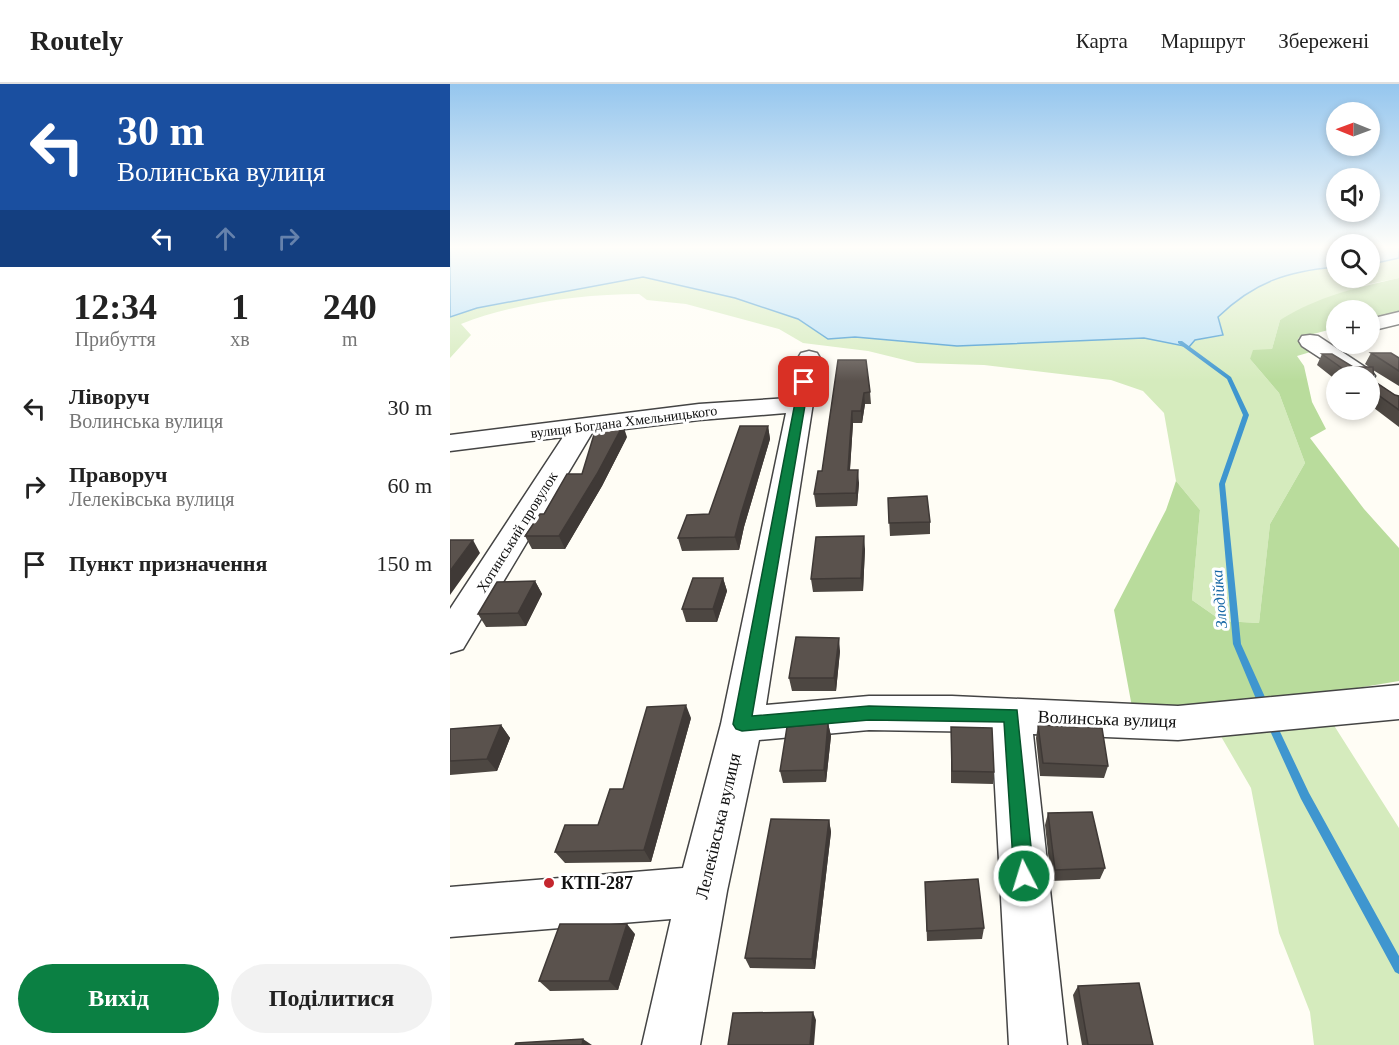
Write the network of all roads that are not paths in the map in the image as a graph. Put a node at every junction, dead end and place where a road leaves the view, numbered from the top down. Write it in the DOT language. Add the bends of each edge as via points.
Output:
graph roads {
  1 [pos="1399,318"];
  2 [pos="1380,323"];
  3 [pos="1326,337"];
  4 [pos="1326,351"];
  5 [pos="1330,354"];
  6 [pos="809,358"];
  7 [pos="1348,366"];
  8 [pos="799,405"];
  9 [pos="584,425"];
  10 [pos="450,443"];
  11 [pos="450,639"];
  12 [pos="1399,702"];
  13 [pos="1011,715"];
  14 [pos="742,724"];
  15 [pos="702,891"];
  16 [pos="450,912"];
  17 [pos="671,1045"];
  18 [pos="1038,1045"];
  1 -- 2 [label="street"];
  3 -- 4 [label="street" via="1310,341"];
  5 -- 7 [label="street"];
  6 -- 8 [label="street, Лелеківська вулиця"];
  8 -- 9 [label="street, вулиця Богдана Хмельницького"];
  8 -- 14 [label="street, Лелеківська вулиця"];
  9 -- 10 [label="street, вулиця Богдана Хмельницького"];
  9 -- 11 [label="street, Хотинський провулок"];
  12 -- 13 [label="street, Волинська вулиця" via="1178,723"];
  13 -- 14 [label="street, Волинська вулиця" via="869,713"];
  13 -- 18 [label="street"];
  14 -- 15 [label="street, Лелеківська вулиця"];
  15 -- 16 [label="street"];
  15 -- 17 [label="street, Лелеківська вулиця"];
}
